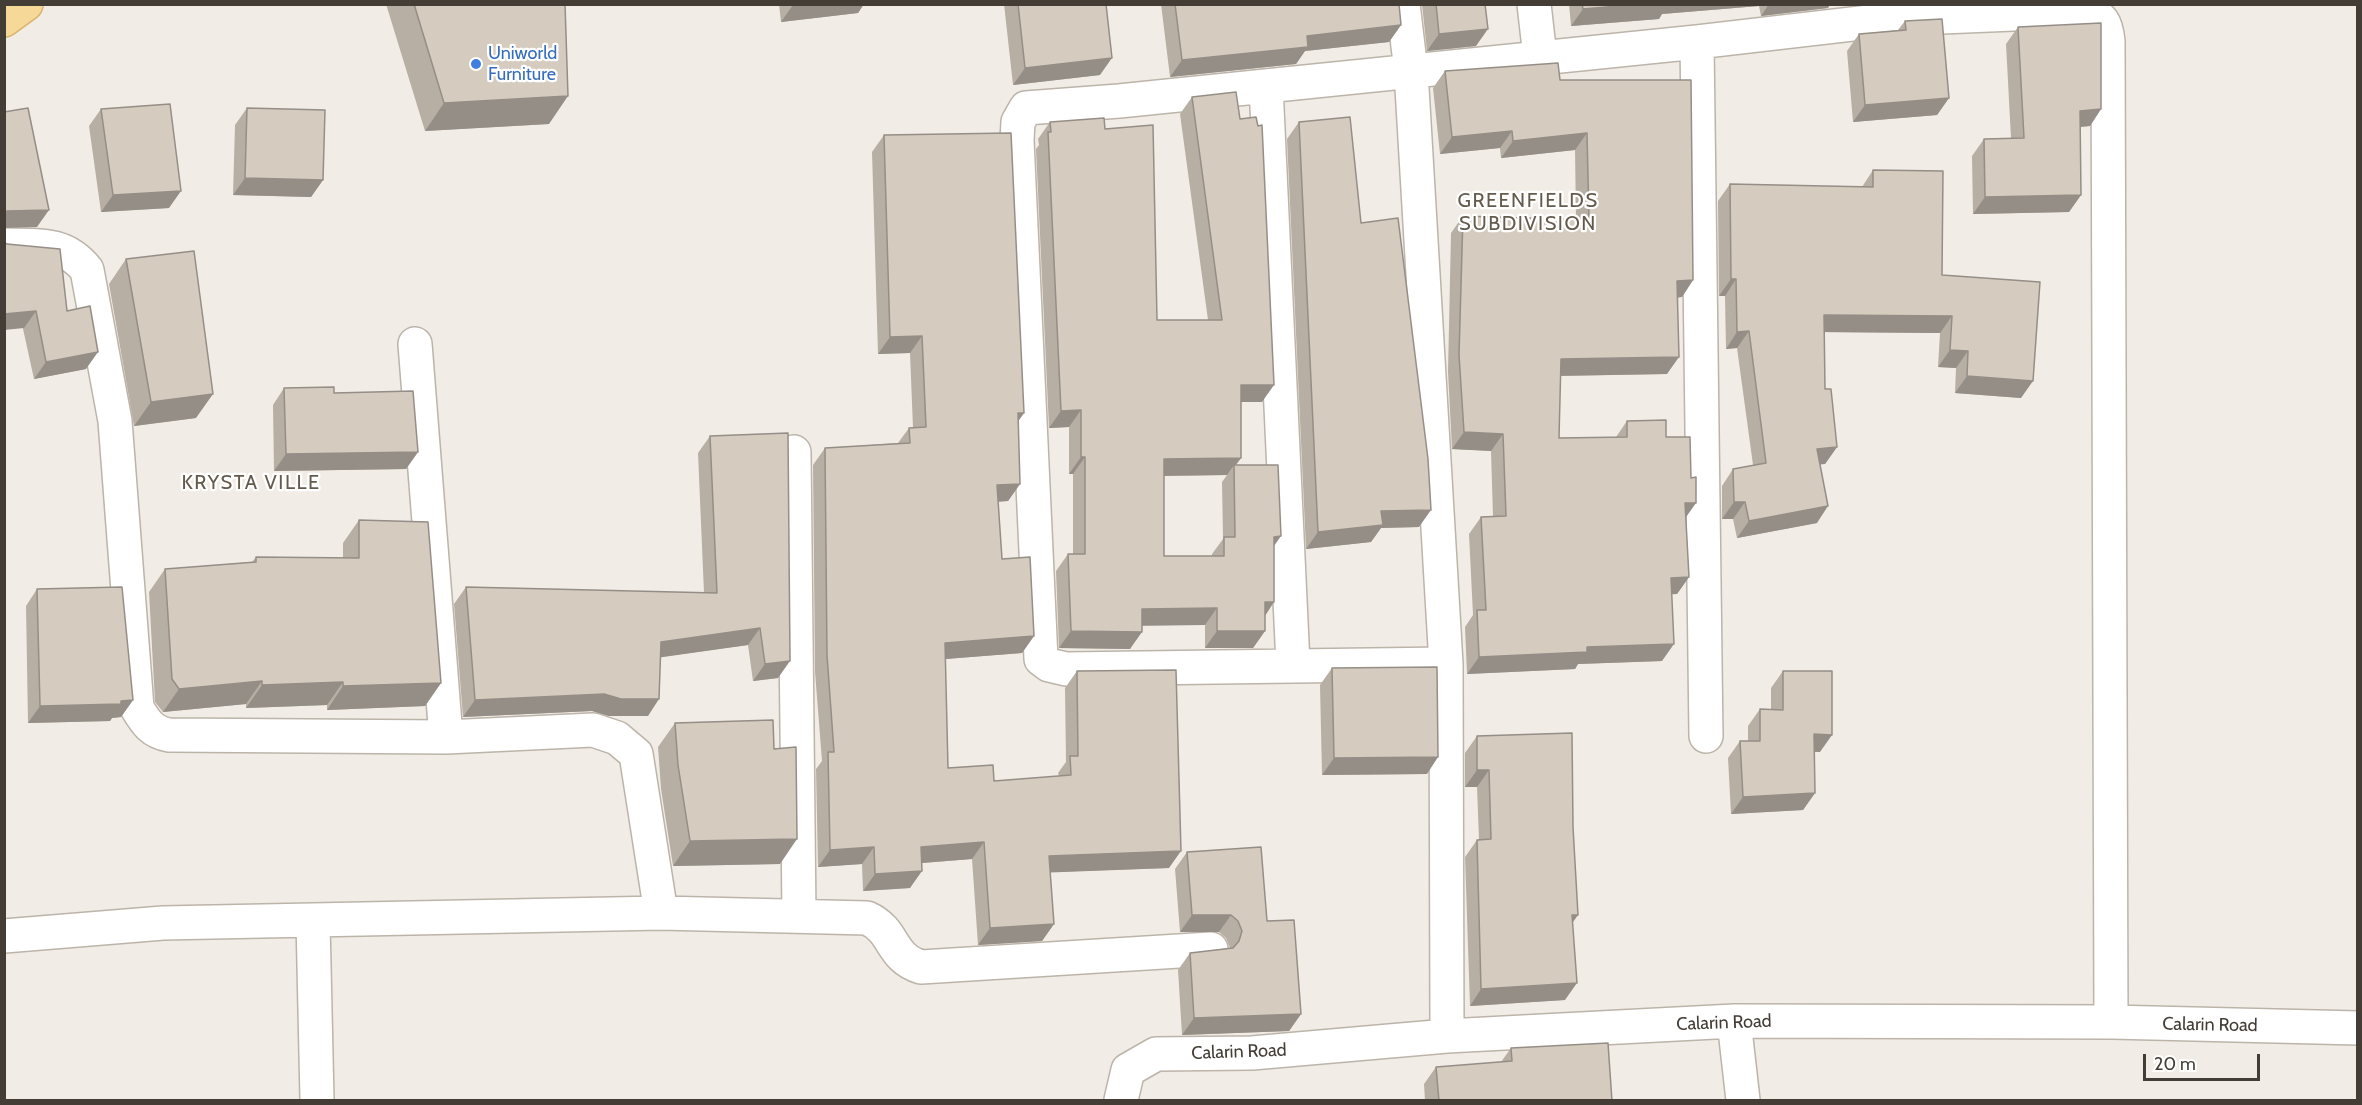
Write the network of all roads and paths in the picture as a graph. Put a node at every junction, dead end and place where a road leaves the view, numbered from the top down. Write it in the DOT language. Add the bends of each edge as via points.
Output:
graph roads {
  1 [pos="26,4"];
  2 [pos="1403,4"];
  3 [pos="1534,4"];
  4 [pos="4,21"];
  5 [pos="1697,42"];
  6 [pos="1540,57"];
  7 [pos="1411,71"];
  8 [pos="1266,86"];
  9 [pos="4,245"];
  10 [pos="415,344"];
  11 [pos="794,453"];
  12 [pos="1293,664"];
  13 [pos="1446,664"];
  14 [pos="1706,736"];
  15 [pos="446,737"];
  16 [pos="661,913"];
  17 [pos="799,916"];
  18 [pos="313,921"];
  19 [pos="4,936"];
  20 [pos="1211,949"];
  21 [pos="1734,1021"];
  22 [pos="2111,1022"];
  23 [pos="2358,1028"];
  24 [pos="1447,1036"];
  25 [pos="317,1101"];
  26 [pos="1121,1101"];
  27 [pos="1743,1101"];
  1 -- 4 [label="main road"];
  2 -- 7 [label="street"];
  3 -- 6 [label="street"];
  5 -- 6 [label="street"];
  5 -- 14 [label="street"];
  5 -- 22 [label="street" via="1895,19 2084,11 2098,15 2106,23"];
  6 -- 7 [label="street"];
  7 -- 8 [label="street"];
  7 -- 13 [label="street"];
  8 -- 12 [label="street"];
  8 -- 12 [label="street" via="1042,105 1026,108 1018,122 1038,641 1041,659 1066,669"];
  9 -- 15 [label="street" via="55,247 72,254 87,270 115,421 137,708 145,723 156,733 169,735"];
  10 -- 15 [label="street"];
  11 -- 17 [label="street"];
  12 -- 13 [label="street"];
  13 -- 24 [label="street"];
  15 -- 16 [label="street" via="593,730 617,738 636,754"];
  16 -- 17 [label="street"];
  16 -- 18 [label="street"];
  17 -- 20 [label="street" via="867,918 885,930 901,957 921,968"];
  18 -- 19 [label="street" via="163,923"];
  18 -- 25 [label="street"];
  21 -- 22 [label="street, Calarin Road"];
  21 -- 24 [label="street, Calarin Road"];
  21 -- 27 [label="street"];
  22 -- 23 [label="street, Calarin Road"];
  24 -- 26 [label="street, Calarin Road" via="1252,1053 1156,1054 1128,1070"];
}
